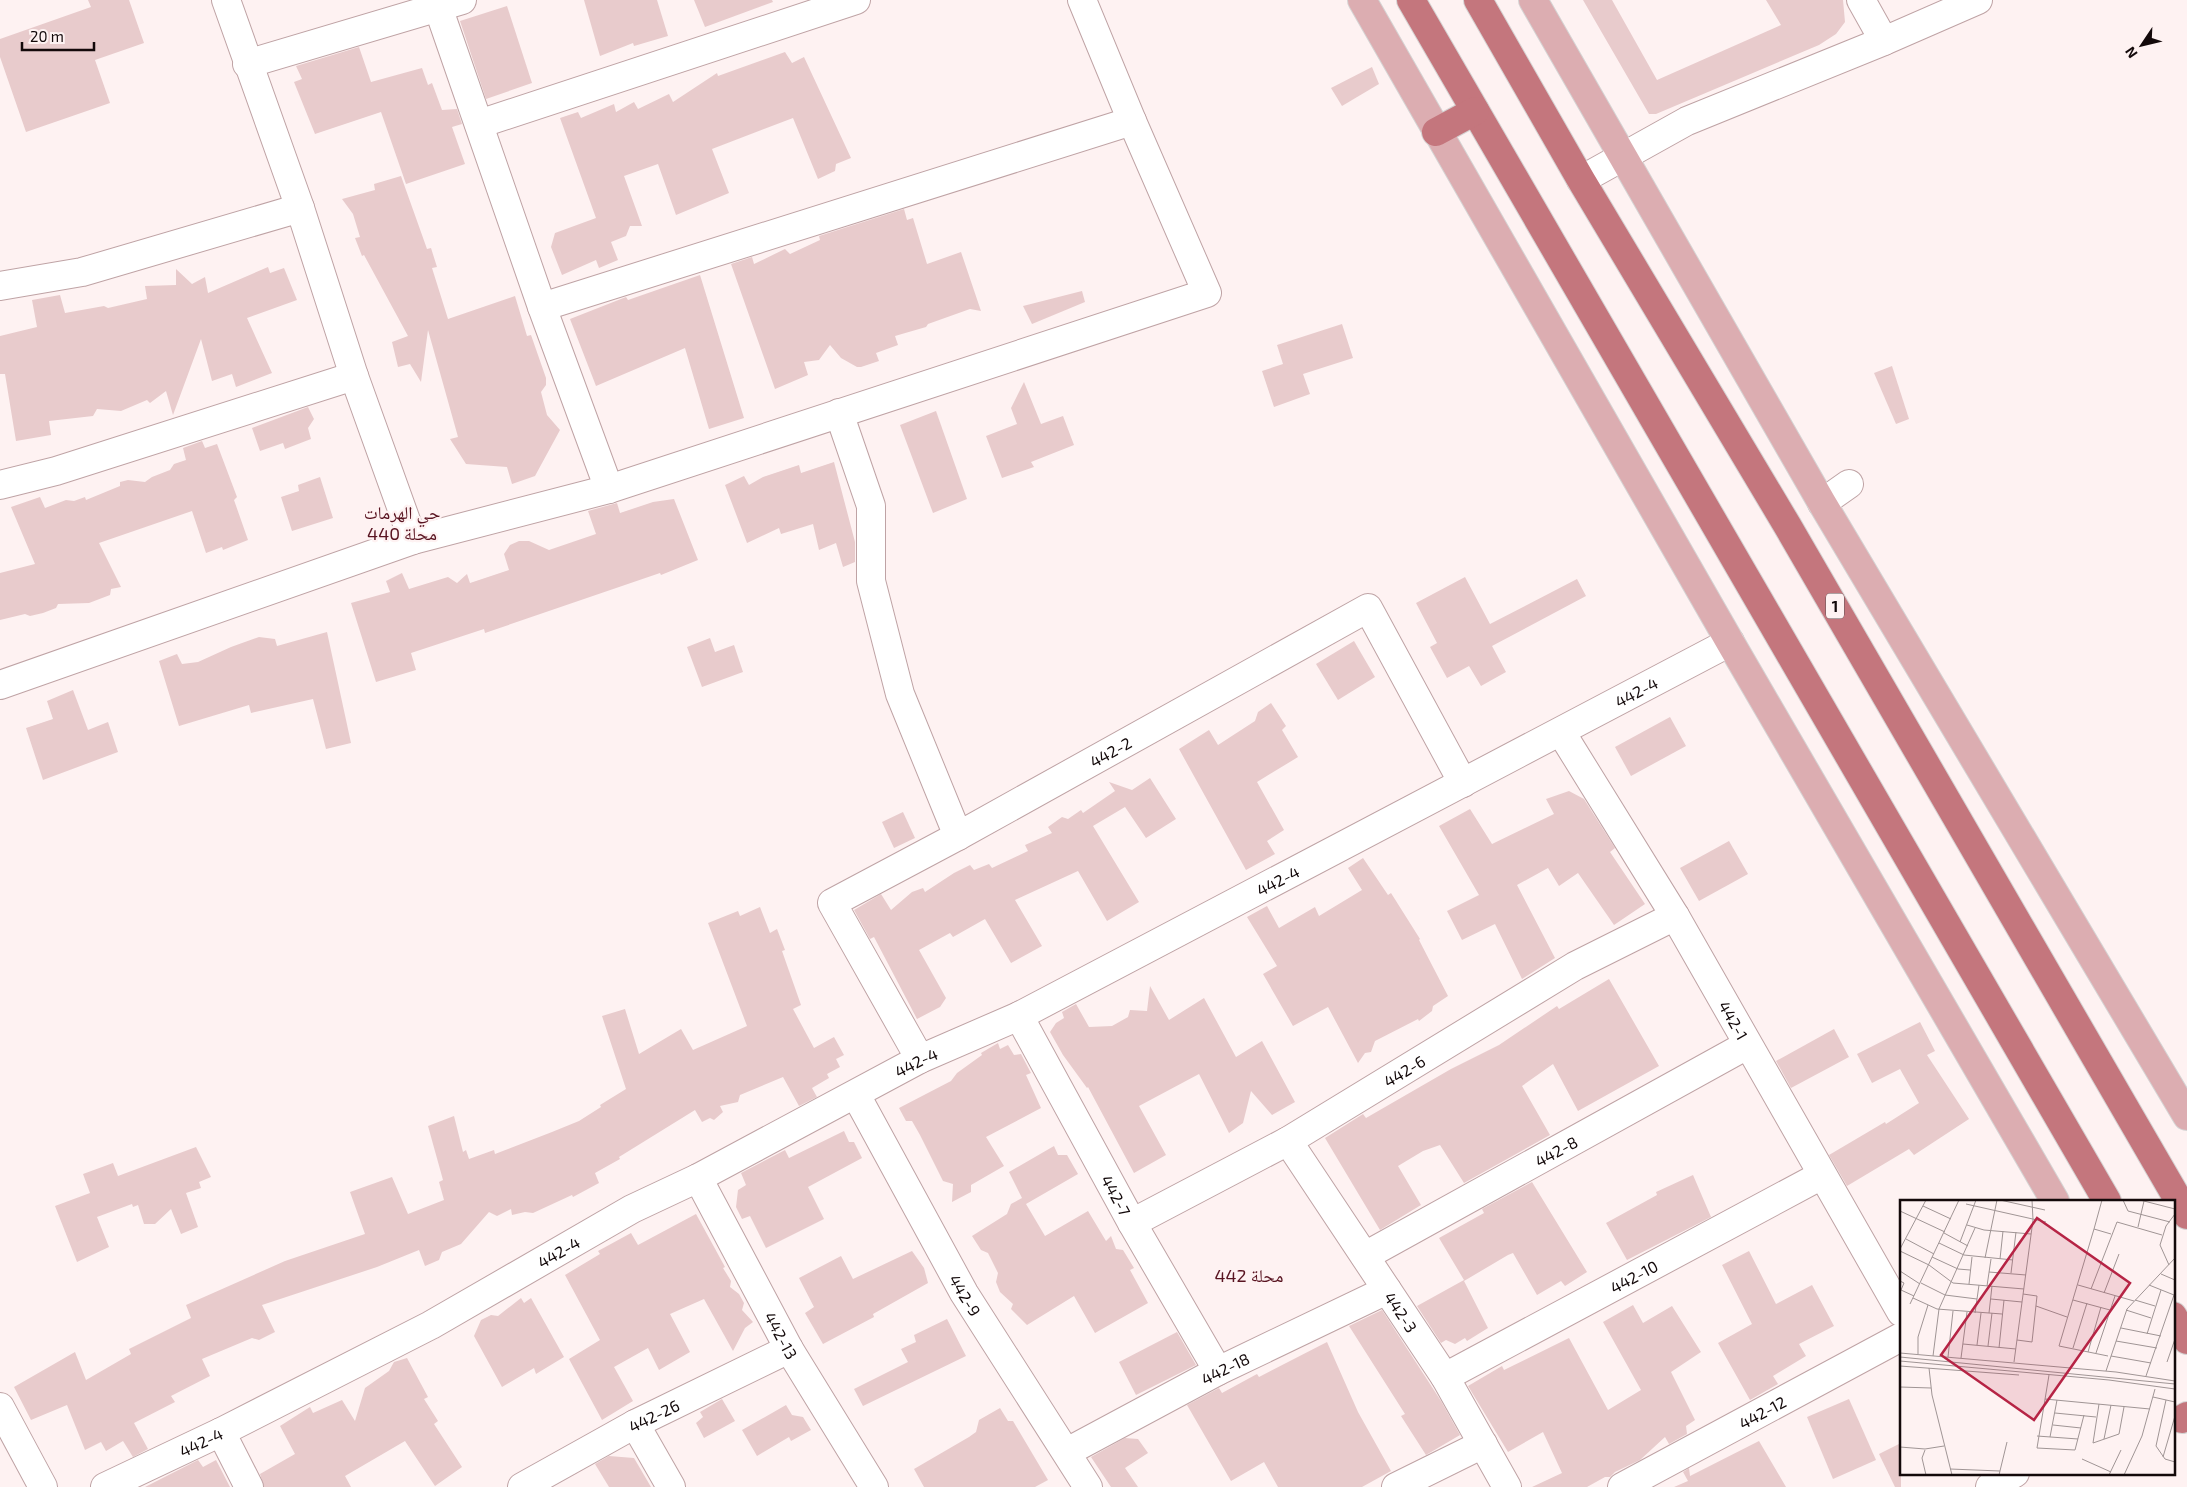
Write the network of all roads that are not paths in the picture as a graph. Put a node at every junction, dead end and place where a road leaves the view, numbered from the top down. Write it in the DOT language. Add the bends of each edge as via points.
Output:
graph roads {
  1 [pos="226,0"];
  2 [pos="856,0"];
  3 [pos="1082,0"];
  4 [pos="1362,0"];
  5 [pos="1411,0"];
  6 [pos="1478,0"];
  7 [pos="1533,0"];
  8 [pos="1860,0"];
  9 [pos="1978,0"];
  10 [pos="450,4"];
  11 [pos="1884,41"];
  12 [pos="247,64"];
  13 [pos="1475,111"];
  14 [pos="1132,121"];
  15 [pos="479,124"];
  16 [pos="1436,132"];
  17 [pos="1622,156"];
  18 [pos="1581,180"];
  19 [pos="300,208"];
  20 [pos="0,286"];
  21 [pos="542,307"];
  22 [pos="354,376"];
  23 [pos="839,413"];
  24 [pos="1849,484"];
  25 [pos="0,485"];
  26 [pos="609,489"];
  27 [pos="1822,503"];
  28 [pos="413,540"];
  29 [pos="1730,642"];
  30 [pos="0,685"];
  31 [pos="1561,732"];
  32 [pos="1463,783"];
  33 [pos="958,836"];
  34 [pos="1675,916"];
  35 [pos="1019,1016"];
  36 [pos="1747,1045"];
  37 [pos="920,1058"];
  38 [pos="856,1095"];
  39 [pos="2187,1116"];
  40 [pos="1288,1141"];
  41 [pos="1822,1175"];
  42 [pos="698,1178"];
  43 [pos="2054,1200"];
  44 [pos="2105,1200"];
  45 [pos="2187,1215"];
  46 [pos="1132,1223"];
  47 [pos="1365,1256"];
  48 [pos="1387,1290"];
  49 [pos="1900,1310"];
  50 [pos="2174,1318"];
  51 [pos="1900,1338"];
  52 [pos="2187,1340"];
  53 [pos="789,1349"];
  54 [pos="1218,1371"];
  55 [pos="1445,1377"];
  56 [pos="0,1407"];
  57 [pos="635,1424"];
  58 [pos="221,1432"];
  59 [pos="1483,1444"];
  60 [pos="1067,1452"];
  61 [pos="2012,1474"];
  62 [pos="43,1487"];
  63 [pos="105,1487"];
  64 [pos="249,1487"];
  65 [pos="522,1487"];
  66 [pos="671,1487"];
  67 [pos="874,1487"];
  68 [pos="1088,1487"];
  69 [pos="1396,1487"];
  70 [pos="1507,1487"];
  71 [pos="1622,1487"];
  72 [pos="1990,1487"];
  1 -- 12 [label="street"];
  2 -- 15 [label="street"];
  3 -- 14 [label="street"];
  4 -- 16 [label="main road"];
  5 -- 13 [label="highway"];
  6 -- 18 [label="highway, 1"];
  7 -- 17 [label="main road"];
  8 -- 11 [label="street"];
  9 -- 11 [label="street"];
  10 -- 12 [label="street"];
  10 -- 15 [label="street"];
  11 -- 17 [label="street" via="1687,121"];
  12 -- 19 [label="street"];
  13 -- 16 [label="highway"];
  13 -- 44 [label="highway"];
  14 -- 21 [label="street"];
  14 -- 23 [label="street" via="1207,294"];
  15 -- 21 [label="street"];
  16 -- 29 [label="main road"];
  17 -- 18 [label="street"];
  17 -- 27 [label="main road"];
  18 -- 45 [label="highway, 1" via="1787,525"];
  19 -- 20 [label="street" via="82,272"];
  19 -- 22 [label="street"];
  21 -- 26 [label="street"];
  22 -- 25 [label="street" via="65,468"];
  22 -- 28 [label="street"];
  23 -- 26 [label="street"];
  23 -- 33 [label="street" via="871,506 872,581 900,694"];
  24 -- 27 [label="street"];
  26 -- 28 [label="street"];
  27 -- 39 [label="main road"];
  28 -- 30 [label="street"];
  29 -- 31 [label="street, 442-4"];
  29 -- 43 [label="main road"];
  31 -- 32 [label="street, 442-4"];
  31 -- 34 [label="street, 442-1"];
  32 -- 33 [label="street, 442-2" via="1368,608"];
  32 -- 35 [label="street, 442-4"];
  33 -- 37 [label="street, 442-2" via="832,903"];
  34 -- 36 [label="street, 442-1"];
  34 -- 40 [label="street, 442-6" via="1575,966"];
  35 -- 37 [label="street, 442-4"];
  35 -- 46 [label="street, 442-7"];
  36 -- 41 [label="street, 442-1"];
  36 -- 47 [label="street, 442-8"];
  37 -- 38 [label="street, 442-4"];
  38 -- 42 [label="street, 442-4"];
  38 -- 60 [label="street, 442-9" via="964,1293"];
  40 -- 46 [label="street, 442-6"];
  40 -- 47 [label="street, 442-3"];
  41 -- 49 [label="street, 442-1"];
  41 -- 55 [label="street, 442-10"];
  42 -- 53 [label="street, 442-13"];
  42 -- 58 [label="street, 442-4" via="632,1209 439,1320"];
  46 -- 54 [label="street, 442-7"];
  47 -- 48 [label="street, 442-3"];
  48 -- 54 [label="street, 442-18"];
  48 -- 55 [label="street, 442-3"];
  50 -- 52 [label="highway"];
  51 -- 71 [label="street, 442-12"];
  53 -- 57 [label="street, 442-26"];
  53 -- 67 [label="street, 442-13"];
  54 -- 60 [label="street, 442-18"];
  55 -- 59 [label="street, 442-3"];
  56 -- 62 [label="street"];
  57 -- 65 [label="street, 442-26"];
  57 -- 66 [label="street"];
  58 -- 63 [label="street, 442-4"];
  58 -- 64 [label="street"];
  59 -- 69 [label="street"];
  59 -- 70 [label="street, 442-3"];
  60 -- 68 [label="street, 442-9"];
  61 -- 72 [label="street"];
}
